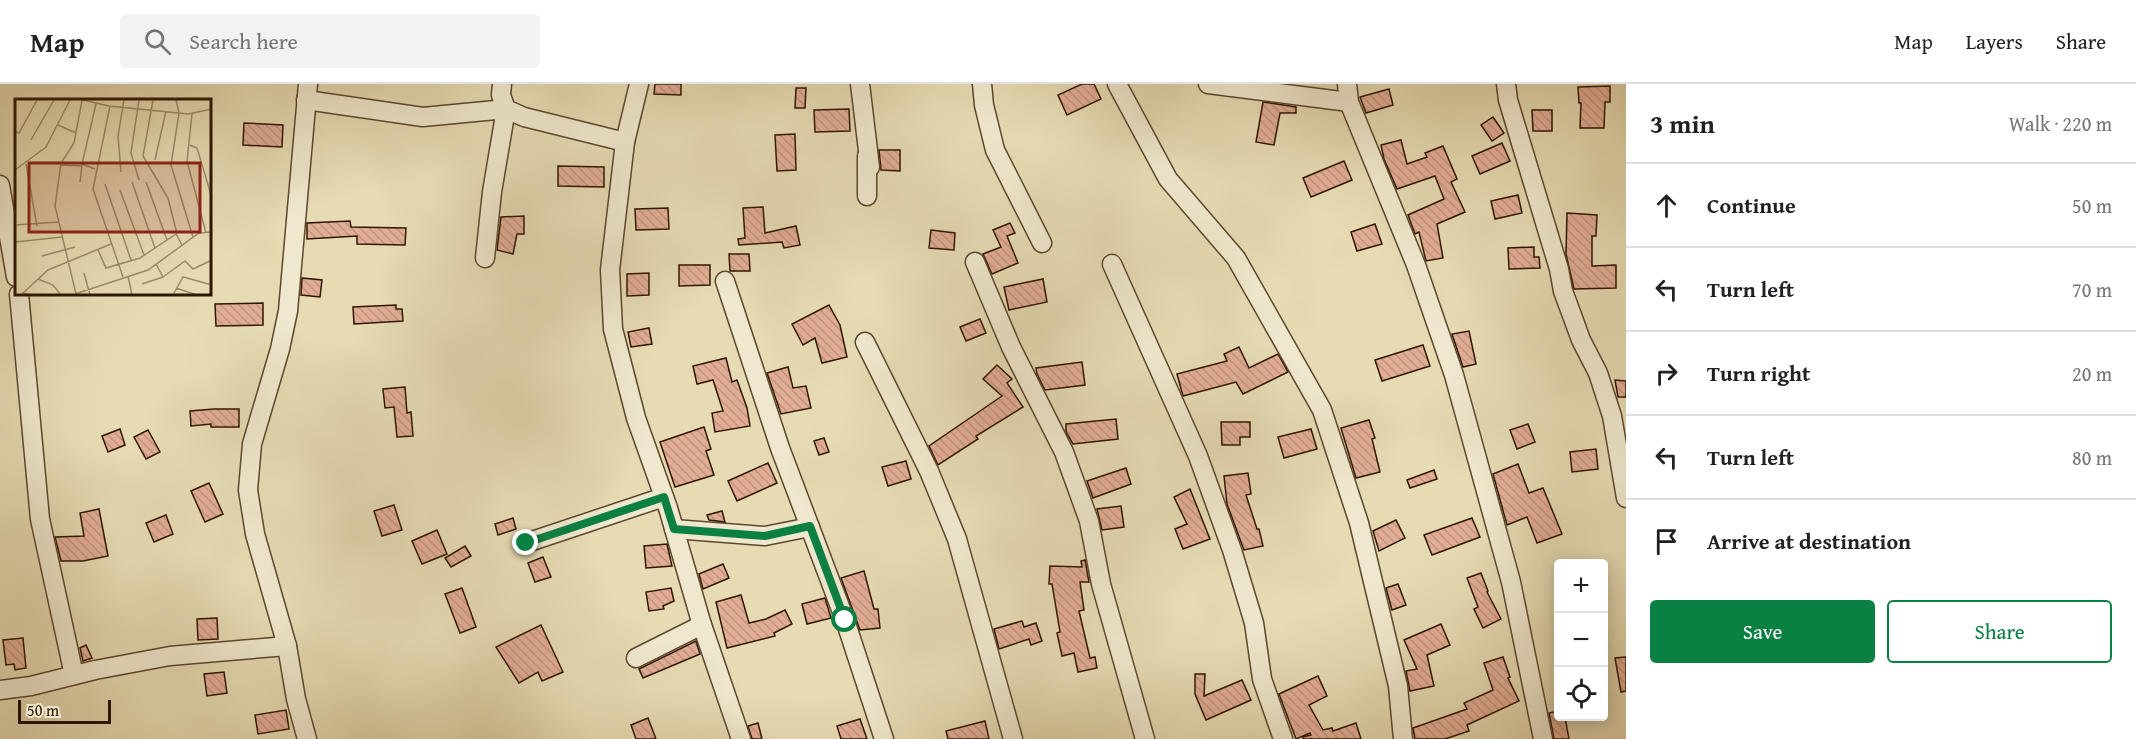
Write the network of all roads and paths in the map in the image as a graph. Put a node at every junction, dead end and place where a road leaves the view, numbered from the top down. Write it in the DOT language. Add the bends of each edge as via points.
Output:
graph roads {
  1 [pos="502,84"];
  2 [pos="639,84"];
  3 [pos="860,84"];
  4 [pos="982,84"];
  5 [pos="1118,84"];
  6 [pos="1208,84"];
  7 [pos="1347,84"];
  8 [pos="1506,84"];
  9 [pos="307,92"];
  10 [pos="1349,102"];
  11 [pos="506,109"];
  12 [pos="867,139"];
  13 [pos="625,142"];
  14 [pos="870,167"];
  15 [pos="0,185"];
  16 [pos="867,196"];
  17 [pos="1041,243"];
  18 [pos="485,258"];
  19 [pos="975,262"];
  20 [pos="1112,264"];
  21 [pos="15,271"];
  22 [pos="725,281"];
  23 [pos="19,296"];
  24 [pos="865,342"];
  25 [pos="664,497"];
  26 [pos="1626,498"];
  27 [pos="810,526"];
  28 [pos="674,529"];
  29 [pos="526,543"];
  30 [pos="702,625"];
  31 [pos="287,646"];
  32 [pos="636,658"];
  33 [pos="74,675"];
  34 [pos="0,690"];
  35 [pos="307,739"];
  36 [pos="741,739"];
  37 [pos="884,739"];
  38 [pos="1013,739"];
  39 [pos="1145,739"];
  40 [pos="1283,739"];
  41 [pos="1403,739"];
  42 [pos="1543,739"];
  1 -- 11 [label="street"];
  2 -- 13 [label="street"];
  3 -- 12 [label="street"];
  4 -- 17 [label="street" via="995,150"];
  5 -- 41 [label="street" via="1168,179 1236,258 1322,410 1359,523 1398,686"];
  6 -- 10 [label="street"];
  7 -- 10 [label="street"];
  8 -- 26 [label="street" via="1563,291 1612,416"];
  9 -- 11 [label="street" via="423,117"];
  9 -- 31 [label="street" via="288,311 252,444 248,490 255,534"];
  10 -- 42 [label="street" via="1416,266 1454,375 1510,582"];
  11 -- 13 [label="street"];
  11 -- 18 [label="street"];
  12 -- 14 [label="street"];
  12 -- 16 [label="street"];
  13 -- 25 [label="street" via="610,270 613,329 636,418"];
  15 -- 21 [label="street"];
  19 -- 39 [label="street" via="1011,347 1064,452 1089,521 1101,584"];
  20 -- 40 [label="street" via="1198,456 1232,550 1254,623 1262,679"];
  22 -- 27 [label="street"];
  23 -- 33 [label="street" via="40,519"];
  24 -- 38 [label="street" via="929,471 957,539"];
  25 -- 28 [label="street"];
  25 -- 29 [label="street"];
  27 -- 28 [label="street" via="765,536"];
  27 -- 37 [label="street"];
  28 -- 30 [label="street"];
  30 -- 32 [label="street"];
  30 -- 36 [label="street"];
  31 -- 33 [label="street" via="170,656"];
  31 -- 35 [label="street"];
  33 -- 34 [label="street"];
}
